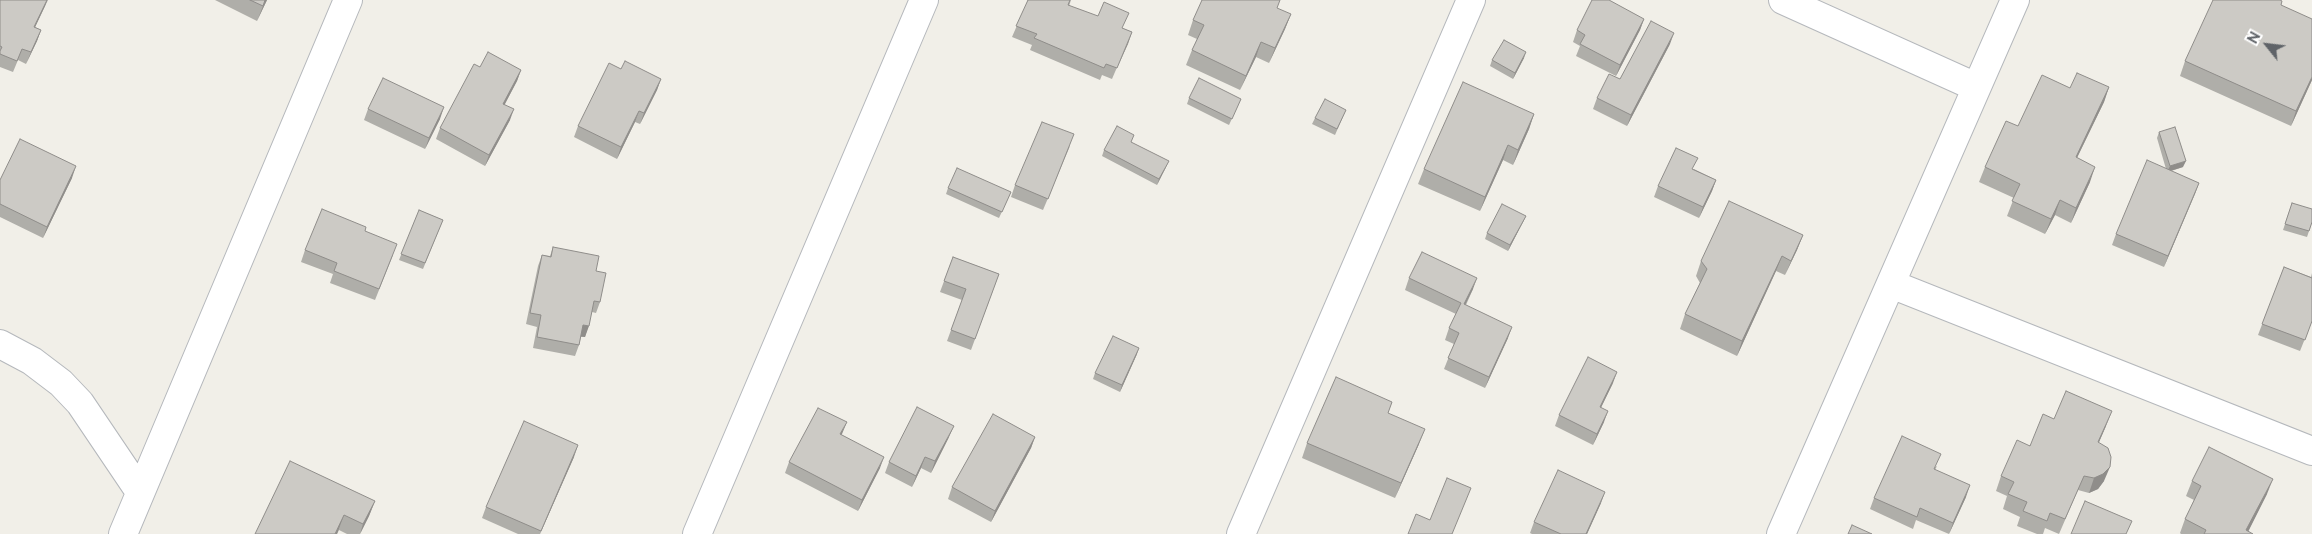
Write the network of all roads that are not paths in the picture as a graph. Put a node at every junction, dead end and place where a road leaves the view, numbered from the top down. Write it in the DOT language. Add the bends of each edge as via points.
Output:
graph roads {
  1 [pos="348,0"];
  2 [pos="924,0"];
  3 [pos="1471,0"];
  4 [pos="1783,0"];
  5 [pos="2016,0"];
  6 [pos="1976,88"];
  7 [pos="1891,284"];
  8 [pos="0,344"];
  9 [pos="2312,451"];
  10 [pos="140,492"];
  11 [pos="122,534"];
  12 [pos="697,534"];
  13 [pos="1241,534"];
  14 [pos="1781,534"];
  1 -- 10 [label="street"];
  2 -- 12 [label="street"];
  3 -- 13 [label="street"];
  4 -- 6 [label="street"];
  5 -- 6 [label="street"];
  6 -- 7 [label="street"];
  7 -- 9 [label="street"];
  7 -- 14 [label="street"];
  8 -- 10 [label="street" via="32,361 61,383 80,404"];
  10 -- 11 [label="street"];
}
